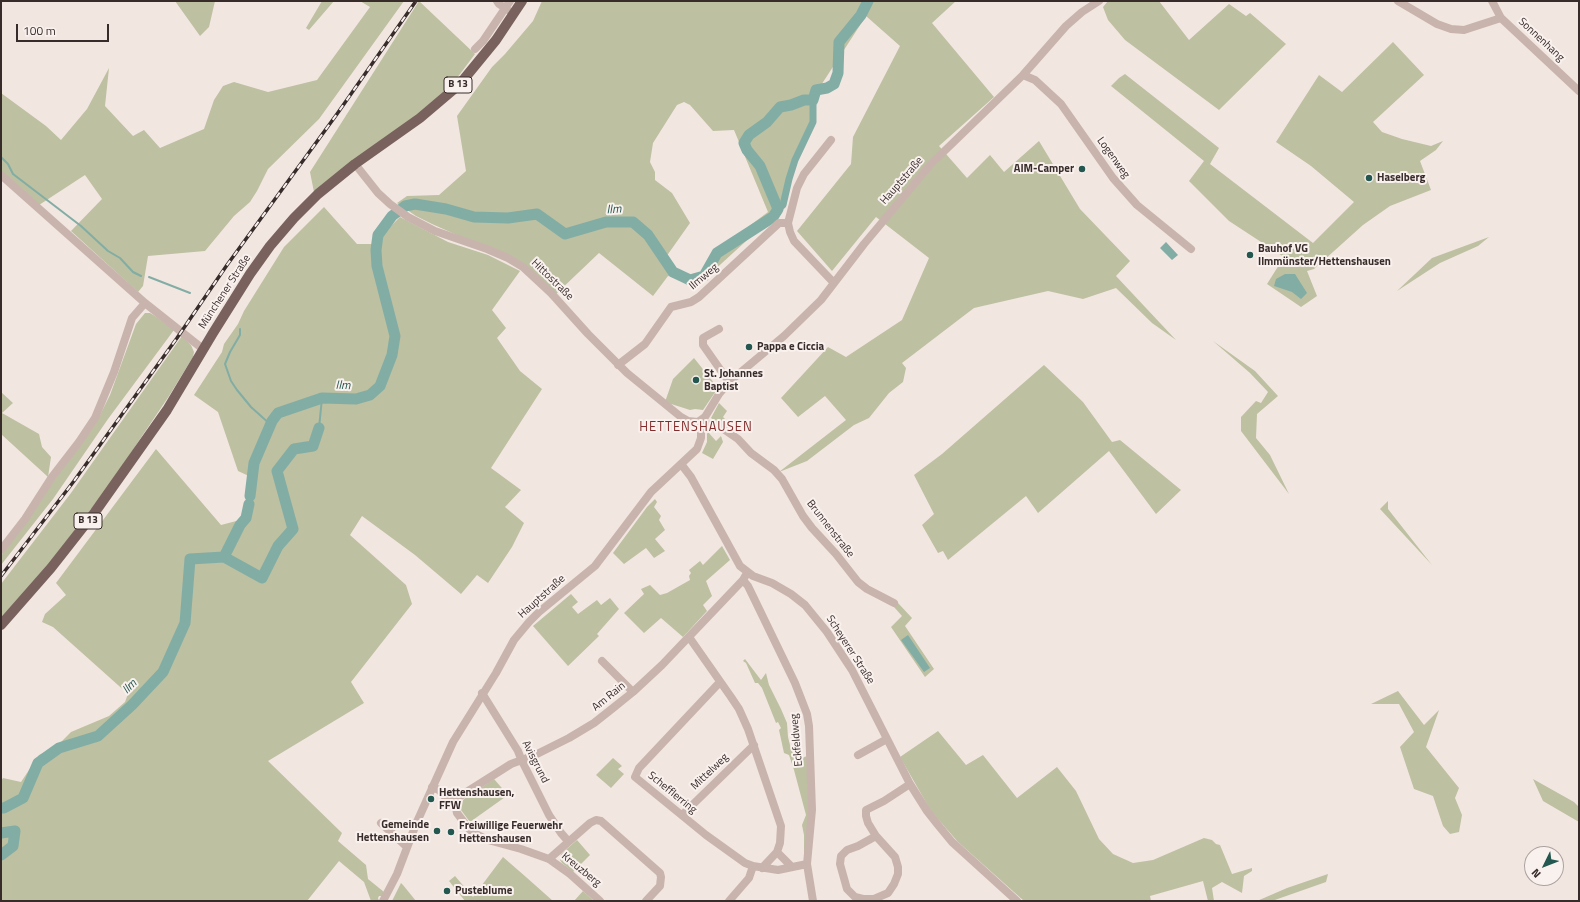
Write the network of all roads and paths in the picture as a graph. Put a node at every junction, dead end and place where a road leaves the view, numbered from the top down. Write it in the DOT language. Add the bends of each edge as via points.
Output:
graph roads {
  1 [pos="497,1"];
  2 [pos="510,1"];
  3 [pos="522,1"];
  4 [pos="1099,1"];
  5 [pos="1398,1"];
  6 [pos="1492,1"];
  7 [pos="504,9"];
  8 [pos="514,13"];
  9 [pos="1501,18"];
  10 [pos="475,49"];
  11 [pos="1023,74"];
  12 [pos="1579,92"];
  13 [pos="831,140"];
  14 [pos="355,164"];
  15 [pos="1,175"];
  16 [pos="788,223"];
  17 [pos="1191,249"];
  18 [pos="834,283"];
  19 [pos="145,303"];
  20 [pos="718,329"];
  21 [pos="203,349"];
  22 [pos="618,365"];
  23 [pos="729,382"];
  24 [pos="698,422"];
  25 [pos="681,464"];
  26 [pos="1,550"];
  27 [pos="745,576"];
  28 [pos="894,603"];
  29 [pos="1,625"];
  30 [pos="689,637"];
  31 [pos="602,661"];
  32 [pos="720,682"];
  33 [pos="633,692"];
  34 [pos="482,693"];
  35 [pos="887,739"];
  36 [pos="754,745"];
  37 [pos="858,755"];
  38 [pos="521,759"];
  39 [pos="910,784"];
  40 [pos="432,787"];
  41 [pos="454,800"];
  42 [pos="682,815"];
  43 [pos="381,823"];
  44 [pos="876,836"];
  45 [pos="568,841"];
  46 [pos="407,848"];
  47 [pos="777,852"];
  48 [pos="549,859"];
  49 [pos="806,864"];
  50 [pos="753,866"];
  51 [pos="791,866"];
  52 [pos="762,868"];
  53 [pos="383,901"];
  54 [pos="600,901"];
  55 [pos="646,901"];
  56 [pos="729,901"];
  57 [pos="812,901"];
  58 [pos="1017,901"];
  1 -- 7 [label="street"];
  2 -- 7 [label="street"];
  3 -- 8 [label="main road, B 13"];
  4 -- 11 [label="street, Hauptstraße" via="1066,26"];
  5 -- 9 [label="street" via="1437,24 1451,29 1464,30"];
  6 -- 9 [label="street, Sonnenhang"];
  7 -- 8 [label="street"];
  7 -- 10 [label="street" via="483,42"];
  8 -- 14 [label="main road, Münchener Straße / B 13" via="481,58 453,90 420,118"];
  9 -- 12 [label="street, Sonnenhang"];
  11 -- 17 [label="street, Logenweg" via="1035,80 1061,104 1110,174 1133,201"];
  11 -- 18 [label="street, Hauptstraße" via="931,164"];
  13 -- 16 [label="street" via="804,174 795,195"];
  14 -- 21 [label="main road, Münchener Straße / B 13" via="318,194 270,246"];
  14 -- 22 [label="street, Hittostraße" via="378,192 408,217 435,231 508,258 523,268 551,293"];
  15 -- 19 [label="street"];
  16 -- 18 [label="street" via="794,241"];
  16 -- 22 [label="street, Ilmweg" via="777,224 699,298 671,307 645,344"];
  18 -- 23 [label="street, Hauptstraße" via="821,300 784,336"];
  19 -- 21 [label="street"];
  19 -- 26 [label="street" via="132,318 112,378 95,418"];
  20 -- 23 [label="street" via="703,338 703,345"];
  21 -- 29 [label="main road, Münchener Straße / B 13" via="167,410 95,512"];
  22 -- 24 [label="street, Hittostraße" via="681,417"];
  23 -- 24 [label="street, Hauptstraße" via="705,417"];
  24 -- 25 [label="street, Hauptstraße" via="701,431 699,444"];
  24 -- 28 [label="street, Brunnenstraße" via="722,428 774,470 803,516 858,582 866,589"];
  25 -- 27 [label="street, Scheyerer Straße" via="691,477"];
  25 -- 34 [label="street, Hauptstraße" via="651,492 594,566 529,622 508,650"];
  27 -- 30 [label="street, Am Rain"];
  27 -- 35 [label="street, Scheyerer Straße" via="772,583 791,594 817,618 852,670"];
  27 -- 49 [label="street, Eckfeldweg" via="807,714 812,810"];
  30 -- 32 [label="street"];
  30 -- 33 [label="street, Am Rain"];
  31 -- 33 [label="street"];
  32 -- 36 [label="street" via="739,709"];
  32 -- 42 [label="street, Schefflerring" via="639,768 635,777"];
  33 -- 38 [label="street, Am Rain" via="582,731 543,752"];
  34 -- 38 [label="street, Avisgrund"];
  34 -- 40 [label="street, Hauptstraße" via="453,742"];
  35 -- 37 [label="street"];
  35 -- 39 [label="street, Scheyerer Straße"];
  36 -- 42 [label="street, Mittelweg"];
  36 -- 47 [label="street" via="781,826"];
  38 -- 41 [label="street, Am Rain"];
  38 -- 45 [label="street, Avisgrund" via="553,821"];
  39 -- 44 [label="street" via="866,810 868,822"];
  39 -- 58 [label="street, Scheyerer Straße" via="927,811 952,842"];
  40 -- 41 [label="street" via="439,790 448,800"];
  40 -- 46 [label="street, Hauptstraße"];
  41 -- 48 [label="street, Kreuzberg" via="457,813 476,834"];
  42 -- 50 [label="street, Schefflerring" via="736,858"];
  43 -- 46 [label="street"];
  44 -- 44 [label="street" via="847,850 839,860 847,889 855,897 874,899 888,893 898,874 895,857"];
  45 -- 48 [label="street"];
  45 -- 55 [label="street" via="596,820 607,824 660,873 660,886"];
  46 -- 53 [label="street, Hauptstraße"];
  47 -- 51 [label="street"];
  47 -- 52 [label="street"];
  48 -- 54 [label="street, Kreuzberg"];
  49 -- 51 [label="street, Schefflerring"];
  49 -- 57 [label="street, Eckfeldweg"];
  50 -- 52 [label="street, Schefflerring"];
  50 -- 56 [label="street" via="749,878"];
  51 -- 52 [label="street, Schefflerring" via="778,870"];
}
